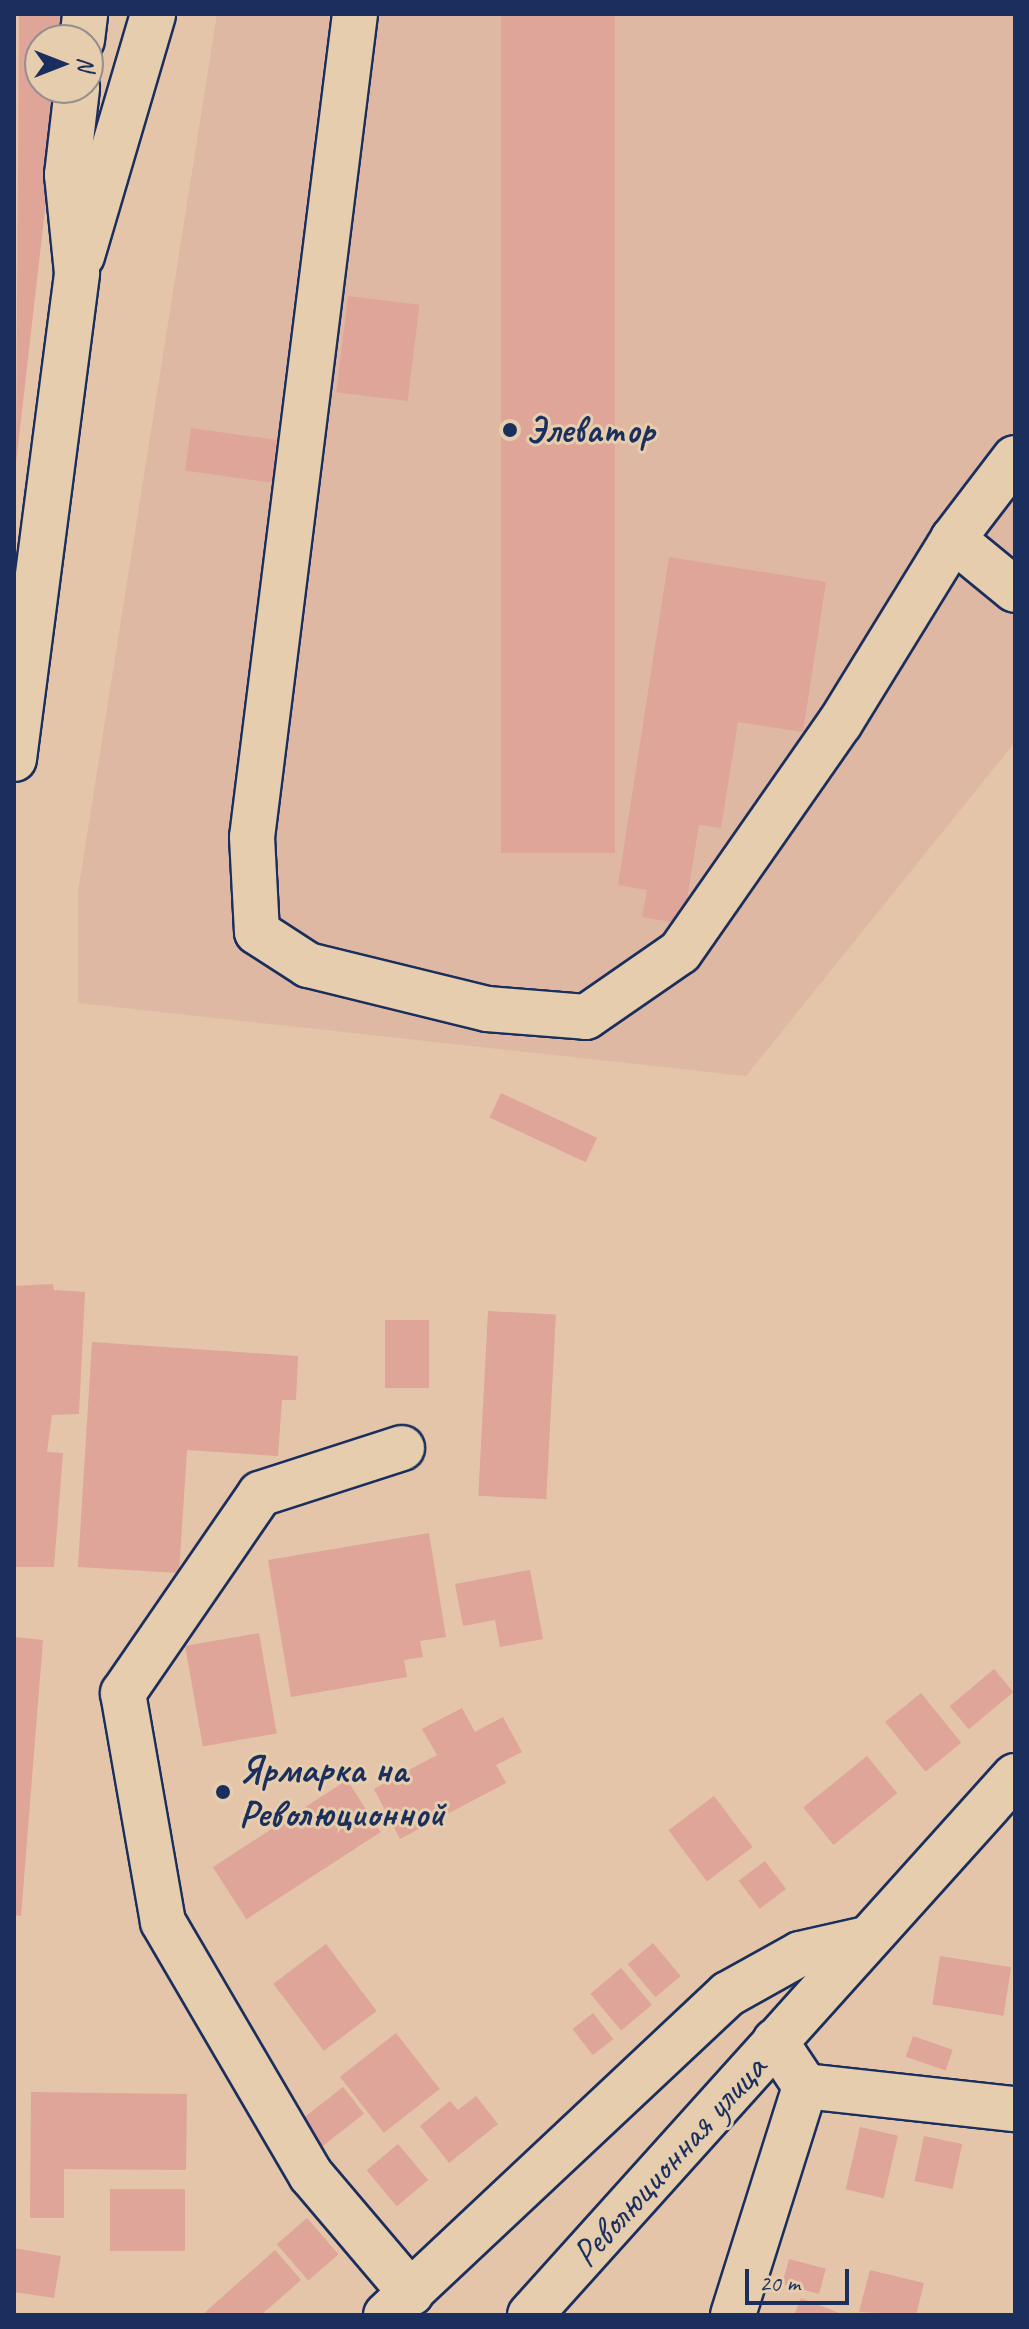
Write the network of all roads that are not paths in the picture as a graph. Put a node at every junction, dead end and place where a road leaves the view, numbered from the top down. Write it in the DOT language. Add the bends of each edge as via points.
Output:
graph roads {
  1 [pos="153,14"];
  2 [pos="355,14"];
  3 [pos="75,104"];
  4 [pos="77,273"];
  5 [pos="1015,458"];
  6 [pos="953,539"];
  7 [pos="1015,590"];
  8 [pos="14,759"];
  9 [pos="402,1448"];
  10 [pos="1015,1776"];
  11 [pos="866,1939"];
  12 [pos="775,2041"];
  13 [pos="805,2086"];
  14 [pos="1015,2109"];
  15 [pos="398,2304"];
  16 [pos="530,2315"];
  17 [pos="733,2315"];
  1 -- 4 [label="main road"];
  2 -- 6 [label="main road" via="252,837 257,932 308,965 487,1009 586,1017 680,952 840,723"];
  3 -- 4 [label="main road" via="67,175"];
  4 -- 8 [label="main road"];
  5 -- 6 [label="main road"];
  6 -- 7 [label="main road"];
  9 -- 15 [label="main road" via="260,1494 123,1693 163,1922 311,2175"];
  10 -- 11 [label="main road, Революционная улица"];
  11 -- 12 [label="main road, Революционная улица"];
  11 -- 15 [label="main road" via="800,1954 728,1994"];
  12 -- 13 [label="main road, Революционная улица"];
  12 -- 16 [label="main road, Революционная улица"];
  13 -- 14 [label="main road, Революционная улица"];
  13 -- 17 [label="main road, Революционная улица"];
}
